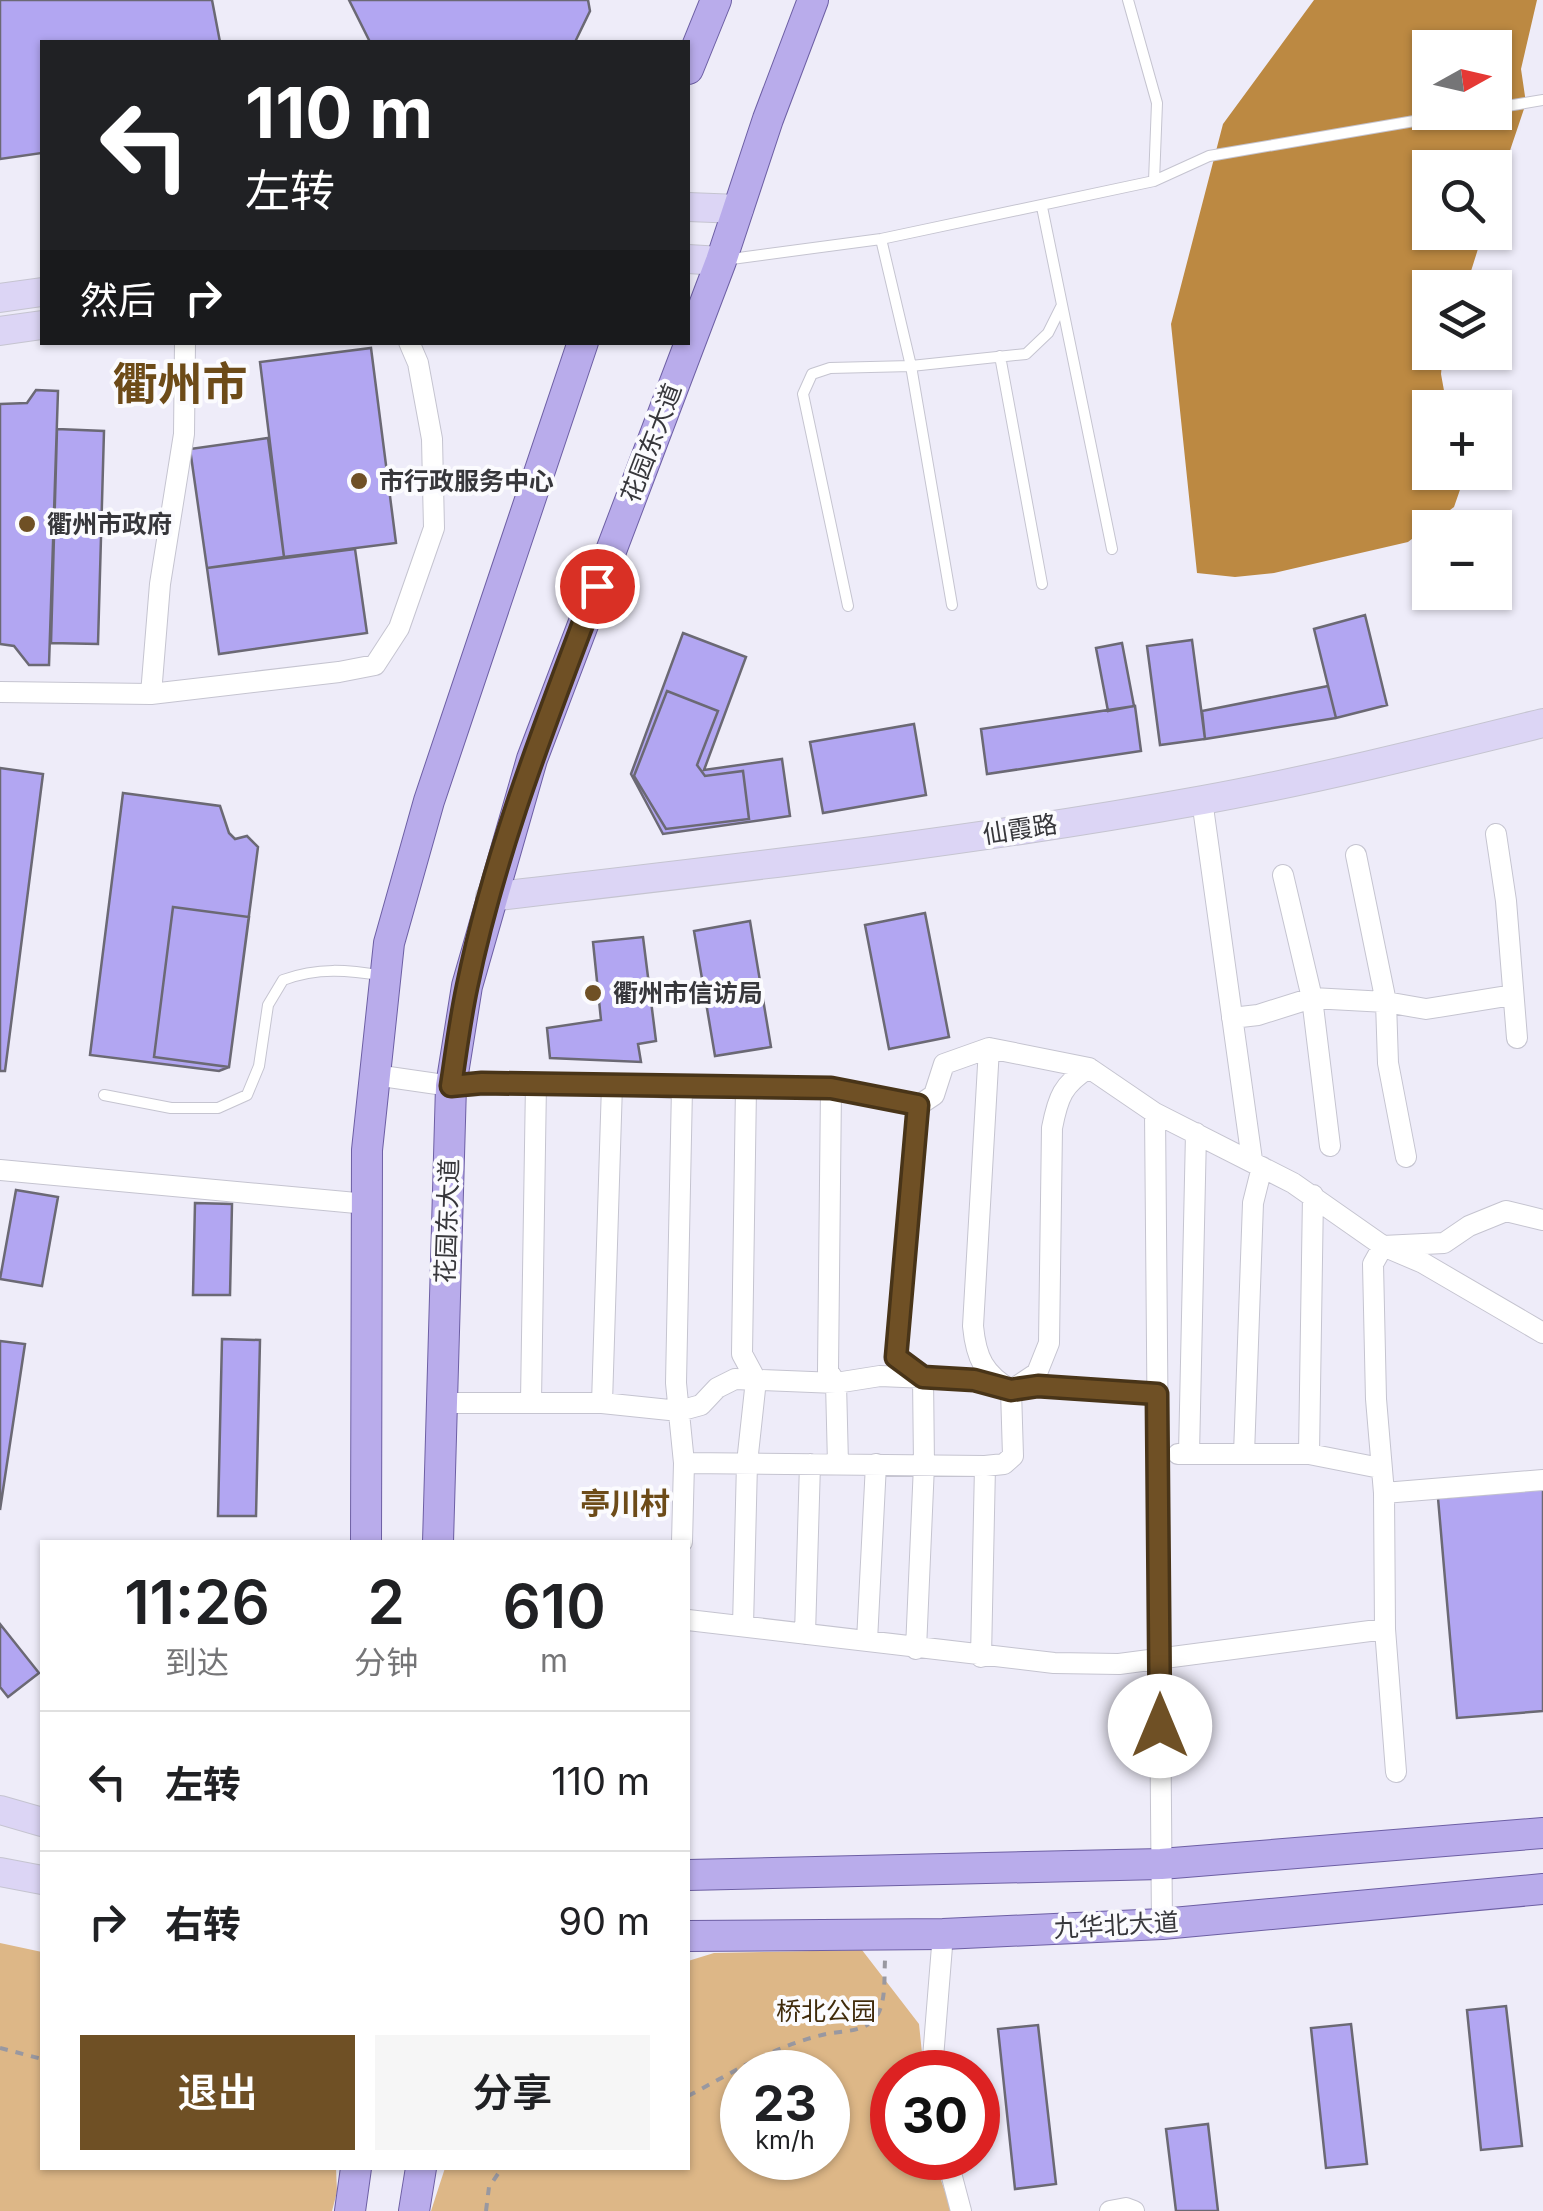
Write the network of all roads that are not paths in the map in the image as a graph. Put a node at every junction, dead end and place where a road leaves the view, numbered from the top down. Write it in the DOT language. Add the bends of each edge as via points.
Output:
graph roads {
  1 [pos="716,0"];
  2 [pos="812,0"];
  3 [pos="1128,0"];
  4 [pos="690,65"];
  5 [pos="1543,100"];
  6 [pos="1512,105"];
  7 [pos="1412,121"];
  8 [pos="1154,181"];
  9 [pos="1042,207"];
  10 [pos="690,208"];
  11 [pos="739,209"];
  12 [pos="881,239"];
  13 [pos="690,259"];
  14 [pos="721,261"];
  15 [pos="40,292"];
  16 [pos="0,298"];
  17 [pos="1061,307"];
  18 [pos="40,326"];
  19 [pos="0,330"];
  20 [pos="690,343"];
  21 [pos="184,345"];
  22 [pos="410,345"];
  23 [pos="582,345"];
  24 [pos="689,345"];
  25 [pos="1000,356"];
  26 [pos="910,366"];
  27 [pos="1112,549"];
  28 [pos="1042,584"];
  29 [pos="952,605"];
  30 [pos="848,606"];
  31 [pos="0,692"];
  32 [pos="151,694"];
  33 [pos="1543,723"];
  34 [pos="1202,800"];
  35 [pos="1496,834"];
  36 [pos="1356,855"];
  37 [pos="1284,875"];
  38 [pos="490,897"];
  39 [pos="386,976"];
  40 [pos="1513,995"];
  41 [pos="1312,998"];
  42 [pos="1386,1002"];
  43 [pos="1232,1018"];
  44 [pos="1517,1038"];
  45 [pos="989,1048"];
  46 [pos="1090,1068"];
  47 [pos="374,1075"];
  48 [pos="536,1083"];
  49 [pos="612,1085"];
  50 [pos="451,1086"];
  51 [pos="746,1086"];
  52 [pos="682,1088"];
  53 [pos="831,1088"];
  54 [pos="104,1096"];
  55 [pos="918,1105"];
  56 [pos="1154,1113"];
  57 [pos="1196,1132"];
  58 [pos="1330,1146"];
  59 [pos="1406,1158"];
  60 [pos="1257,1163"];
  61 [pos="0,1170"];
  62 [pos="1313,1195"];
  63 [pos="367,1204"];
  64 [pos="1543,1220"];
  65 [pos="1383,1246"];
  66 [pos="1543,1333"];
  67 [pos="923,1377"];
  68 [pos="756,1380"];
  69 [pos="836,1383"];
  70 [pos="1011,1390"];
  71 [pos="1157,1394"];
  72 [pos="531,1402"];
  73 [pos="442,1403"];
  74 [pos="602,1403"];
  75 [pos="679,1411"];
  76 [pos="1158,1454"];
  77 [pos="1189,1454"];
  78 [pos="1244,1454"];
  79 [pos="1309,1454"];
  80 [pos="684,1463"];
  81 [pos="747,1463"];
  82 [pos="810,1464"];
  83 [pos="838,1464"];
  84 [pos="876,1464"];
  85 [pos="924,1465"];
  86 [pos="985,1466"];
  87 [pos="1380,1468"];
  88 [pos="1543,1480"];
  89 [pos="1384,1493"];
  90 [pos="366,1540"];
  91 [pos="438,1540"];
  92 [pos="682,1540"];
  93 [pos="690,1620"];
  94 [pos="743,1626"];
  95 [pos="1385,1629"];
  96 [pos="805,1634"];
  97 [pos="868,1642"];
  98 [pos="916,1649"];
  99 [pos="981,1657"];
  100 [pos="1159,1657"];
  101 [pos="1396,1772"];
  102 [pos="0,1810"];
  103 [pos="40,1821"];
  104 [pos="0,1826"];
  105 [pos="40,1830"];
  106 [pos="1543,1834"];
  107 [pos="1161,1864"];
  108 [pos="0,1872"];
  109 [pos="690,1875"];
  110 [pos="40,1882"];
  111 [pos="40,1882"];
  112 [pos="0,1883"];
  113 [pos="1543,1889"];
  114 [pos="1162,1924"];
  115 [pos="943,1934"];
  116 [pos="690,1936"];
  117 [pos="935,2050"];
  118 [pos="356,2170"];
  119 [pos="421,2170"];
  120 [pos="953,2180"];
  121 [pos="350,2211"];
  122 [pos="414,2211"];
  123 [pos="961,2211"];
  124 [pos="1110,2211"];
  125 [pos="1134,2211"];
  1 -- 4 [label="main road"];
  2 -- 11 [label="main road, 花园东大道"];
  3 -- 8 [label="lane" via="1157,103"];
  5 -- 6 [label="lane"];
  7 -- 8 [label="lane" via="1209,156"];
  8 -- 9 [label="lane"];
  9 -- 12 [label="lane"];
  9 -- 17 [label="lane"];
  10 -- 11 [label="street"];
  11 -- 14 [label="main road, 花园东大道"];
  12 -- 14 [label="lane"];
  12 -- 26 [label="lane"];
  13 -- 14 [label="street"];
  14 -- 20 [label="main road, 花园东大道"];
  15 -- 16 [label="street"];
  17 -- 25 [label="lane" via="1048,333 1026,354"];
  17 -- 27 [label="lane"];
  18 -- 19 [label="street"];
  21 -- 32 [label="street" via="184,434"];
  22 -- 32 [label="street" via="432,439 434,528 399,628 375,665"];
  23 -- 39 [label="main road" via="429,801"];
  24 -- 38 [label="main road, 花园东大道" via="532,759"];
  25 -- 26 [label="lane"];
  25 -- 28 [label="lane"];
  26 -- 29 [label="lane"];
  26 -- 30 [label="lane" via="830,368 812,374 803,394"];
  31 -- 32 [label="street"];
  33 -- 34 [label="street, 仙霞路"];
  34 -- 38 [label="street, 仙霞路" via="912,847"];
  34 -- 43 [label="street"];
  35 -- 40 [label="street"];
  36 -- 42 [label="street"];
  37 -- 41 [label="street"];
  38 -- 50 [label="main road, 花园东大道"];
  39 -- 47 [label="main road"];
  39 -- 54 [label="lane" via="310,970 283,980 268,1006 260,1066 247,1095 218,1108"];
  40 -- 42 [label="street" via="1426,1009"];
  40 -- 44 [label="street"];
  41 -- 42 [label="street"];
  41 -- 43 [label="street"];
  41 -- 58 [label="street"];
  42 -- 59 [label="street" via="1388,1063"];
  43 -- 60 [label="street"];
  45 -- 46 [label="street"];
  45 -- 55 [label="street" via="944,1064 934,1095"];
  45 -- 70 [label="street" via="973,1326 985,1372"];
  46 -- 56 [label="street"];
  46 -- 70 [label="street" via="1058,1096 1052,1128 1049,1343 1037,1373"];
  47 -- 50 [label="street"];
  47 -- 63 [label="main road"];
  48 -- 49 [label="street"];
  48 -- 50 [label="street"];
  48 -- 72 [label="street"];
  49 -- 52 [label="street"];
  49 -- 74 [label="street"];
  50 -- 73 [label="main road, 花园东大道"];
  51 -- 52 [label="street"];
  51 -- 53 [label="street"];
  51 -- 68 [label="street" via="742,1354"];
  52 -- 75 [label="street"];
  53 -- 55 [label="street"];
  53 -- 69 [label="street" via="828,1372"];
  55 -- 67 [label="street" via="896,1357"];
  56 -- 57 [label="street"];
  56 -- 71 [label="street"];
  57 -- 60 [label="street"];
  57 -- 77 [label="street"];
  60 -- 62 [label="street"];
  60 -- 78 [label="street"];
  61 -- 63 [label="street"];
  62 -- 65 [label="street"];
  62 -- 79 [label="street"];
  63 -- 90 [label="main road"];
  64 -- 65 [label="street" via="1506,1212 1444,1243"];
  65 -- 66 [label="street"];
  65 -- 87 [label="street" via="1373,1264"];
  67 -- 69 [label="street"];
  67 -- 70 [label="street"];
  67 -- 85 [label="street"];
  68 -- 69 [label="street"];
  68 -- 75 [label="street" via="734,1379 701,1406"];
  68 -- 81 [label="street"];
  69 -- 83 [label="street"];
  70 -- 71 [label="street"];
  70 -- 86 [label="street" via="1013,1456"];
  71 -- 76 [label="street"];
  72 -- 73 [label="street"];
  72 -- 74 [label="street"];
  73 -- 91 [label="main road, 花园东大道"];
  74 -- 75 [label="street"];
  75 -- 80 [label="street"];
  76 -- 77 [label="street"];
  76 -- 100 [label="street"];
  77 -- 78 [label="street"];
  78 -- 79 [label="street"];
  79 -- 87 [label="street"];
  80 -- 81 [label="street"];
  80 -- 92 [label="street"];
  81 -- 82 [label="street"];
  81 -- 94 [label="street"];
  82 -- 83 [label="street"];
  82 -- 96 [label="street"];
  83 -- 84 [label="street"];
  84 -- 85 [label="street"];
  84 -- 97 [label="street"];
  85 -- 86 [label="street"];
  85 -- 98 [label="street"];
  86 -- 99 [label="street"];
  87 -- 89 [label="street"];
  88 -- 89 [label="street"];
  89 -- 95 [label="street"];
  93 -- 94 [label="street"];
  94 -- 96 [label="street"];
  95 -- 100 [label="street"];
  95 -- 101 [label="street"];
  96 -- 97 [label="street"];
  97 -- 98 [label="street"];
  98 -- 99 [label="street"];
  99 -- 100 [label="street" via="1119,1664"];
  100 -- 107 [label="street"];
  102 -- 103 [label="street"];
  104 -- 105 [label="street"];
  106 -- 107 [label="main road"];
  107 -- 109 [label="main road"];
  107 -- 114 [label="street"];
  108 -- 110 [label="street"];
  111 -- 112 [label="street"];
  113 -- 114 [label="main road, 九华北大道"];
  114 -- 115 [label="main road, 九华北大道"];
  115 -- 116 [label="main road, 九华北大道"];
  115 -- 117 [label="street"];
  118 -- 121 [label="main road"];
  119 -- 122 [label="main road"];
  120 -- 123 [label="street"];
  124 -- 125 [label="street"];
}
